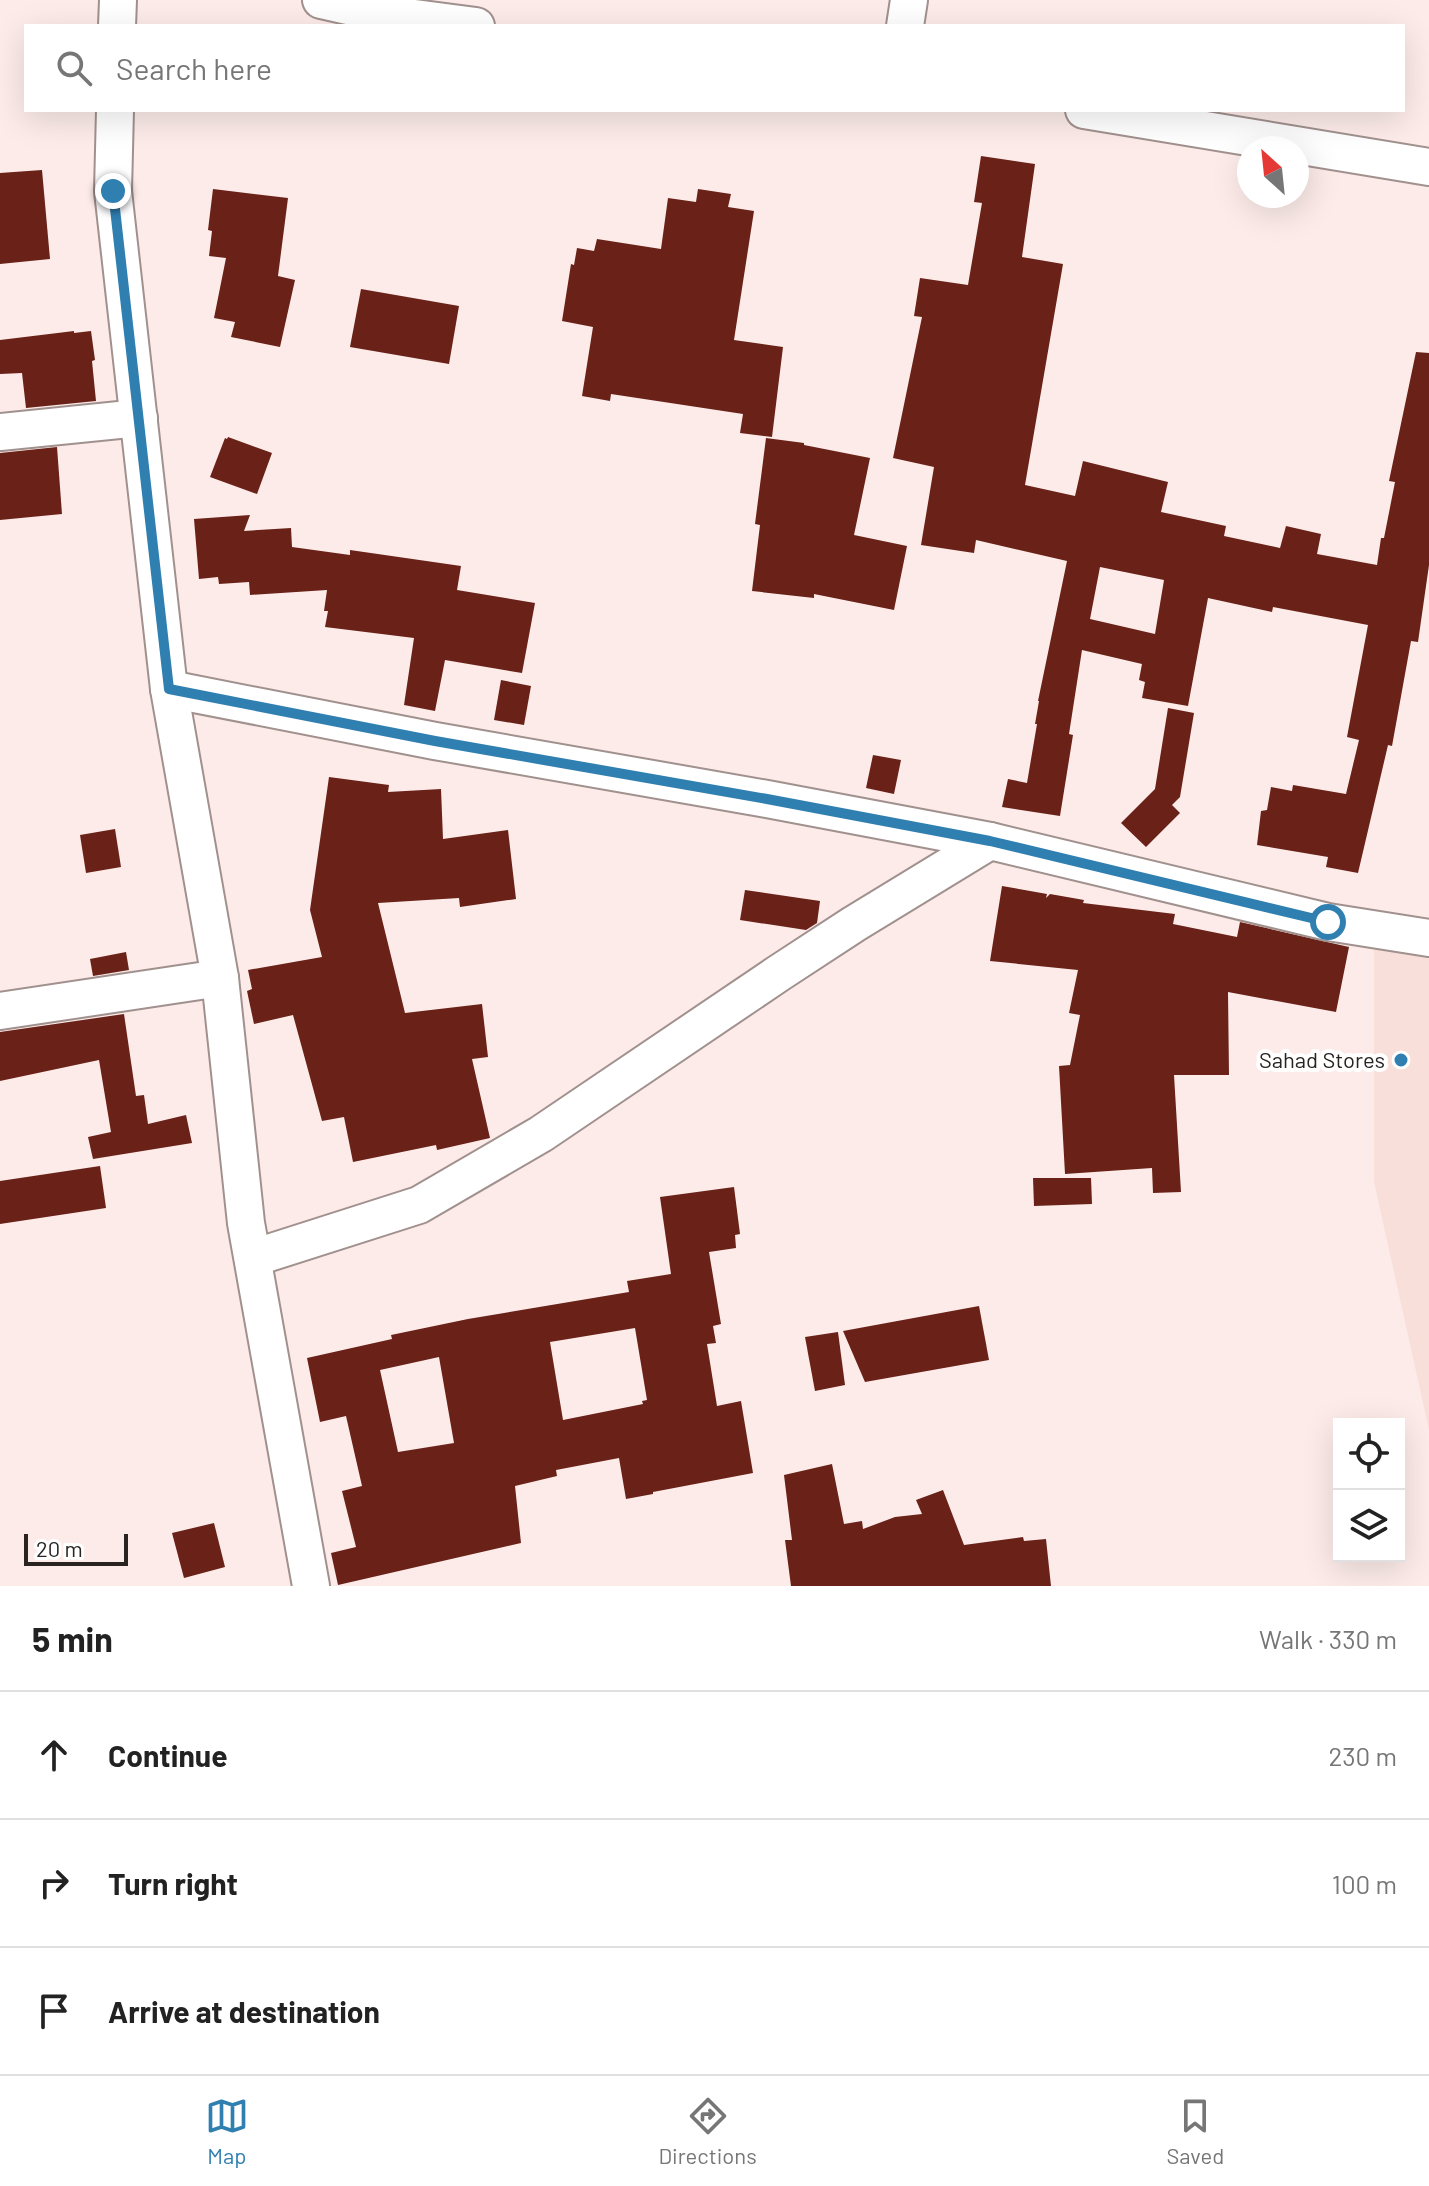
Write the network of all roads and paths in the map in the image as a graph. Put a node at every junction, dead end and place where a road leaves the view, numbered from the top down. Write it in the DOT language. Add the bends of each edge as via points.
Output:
graph roads {
  1 [pos="118,0"];
  2 [pos="321,0"];
  3 [pos="909,0"];
  4 [pos="117,24"];
  5 [pos="460,24"];
  6 [pos="905,24"];
  7 [pos="115,112"];
  8 [pos="1096,112"];
  9 [pos="1429,167"];
  10 [pos="139,418"];
  11 [pos="0,432"];
  12 [pos="169,689"];
  13 [pos="990,841"];
  14 [pos="1429,938"];
  15 [pos="220,978"];
  16 [pos="0,1011"];
  17 [pos="253,1258"];
  18 [pos="311,1586"];
  1 -- 4 [label="street"];
  2 -- 5 [label="street"];
  3 -- 6 [label="street"];
  7 -- 10 [label="street" via="113,191"];
  8 -- 9 [label="street"];
  10 -- 11 [label="street"];
  10 -- 12 [label="street"];
  12 -- 13 [label="street"];
  12 -- 15 [label="street"];
  13 -- 14 [label="street" via="1328,922"];
  13 -- 17 [label="street" via="804,956 541,1134 419,1205"];
  15 -- 16 [label="street"];
  15 -- 17 [label="street"];
  17 -- 18 [label="street"];
}
